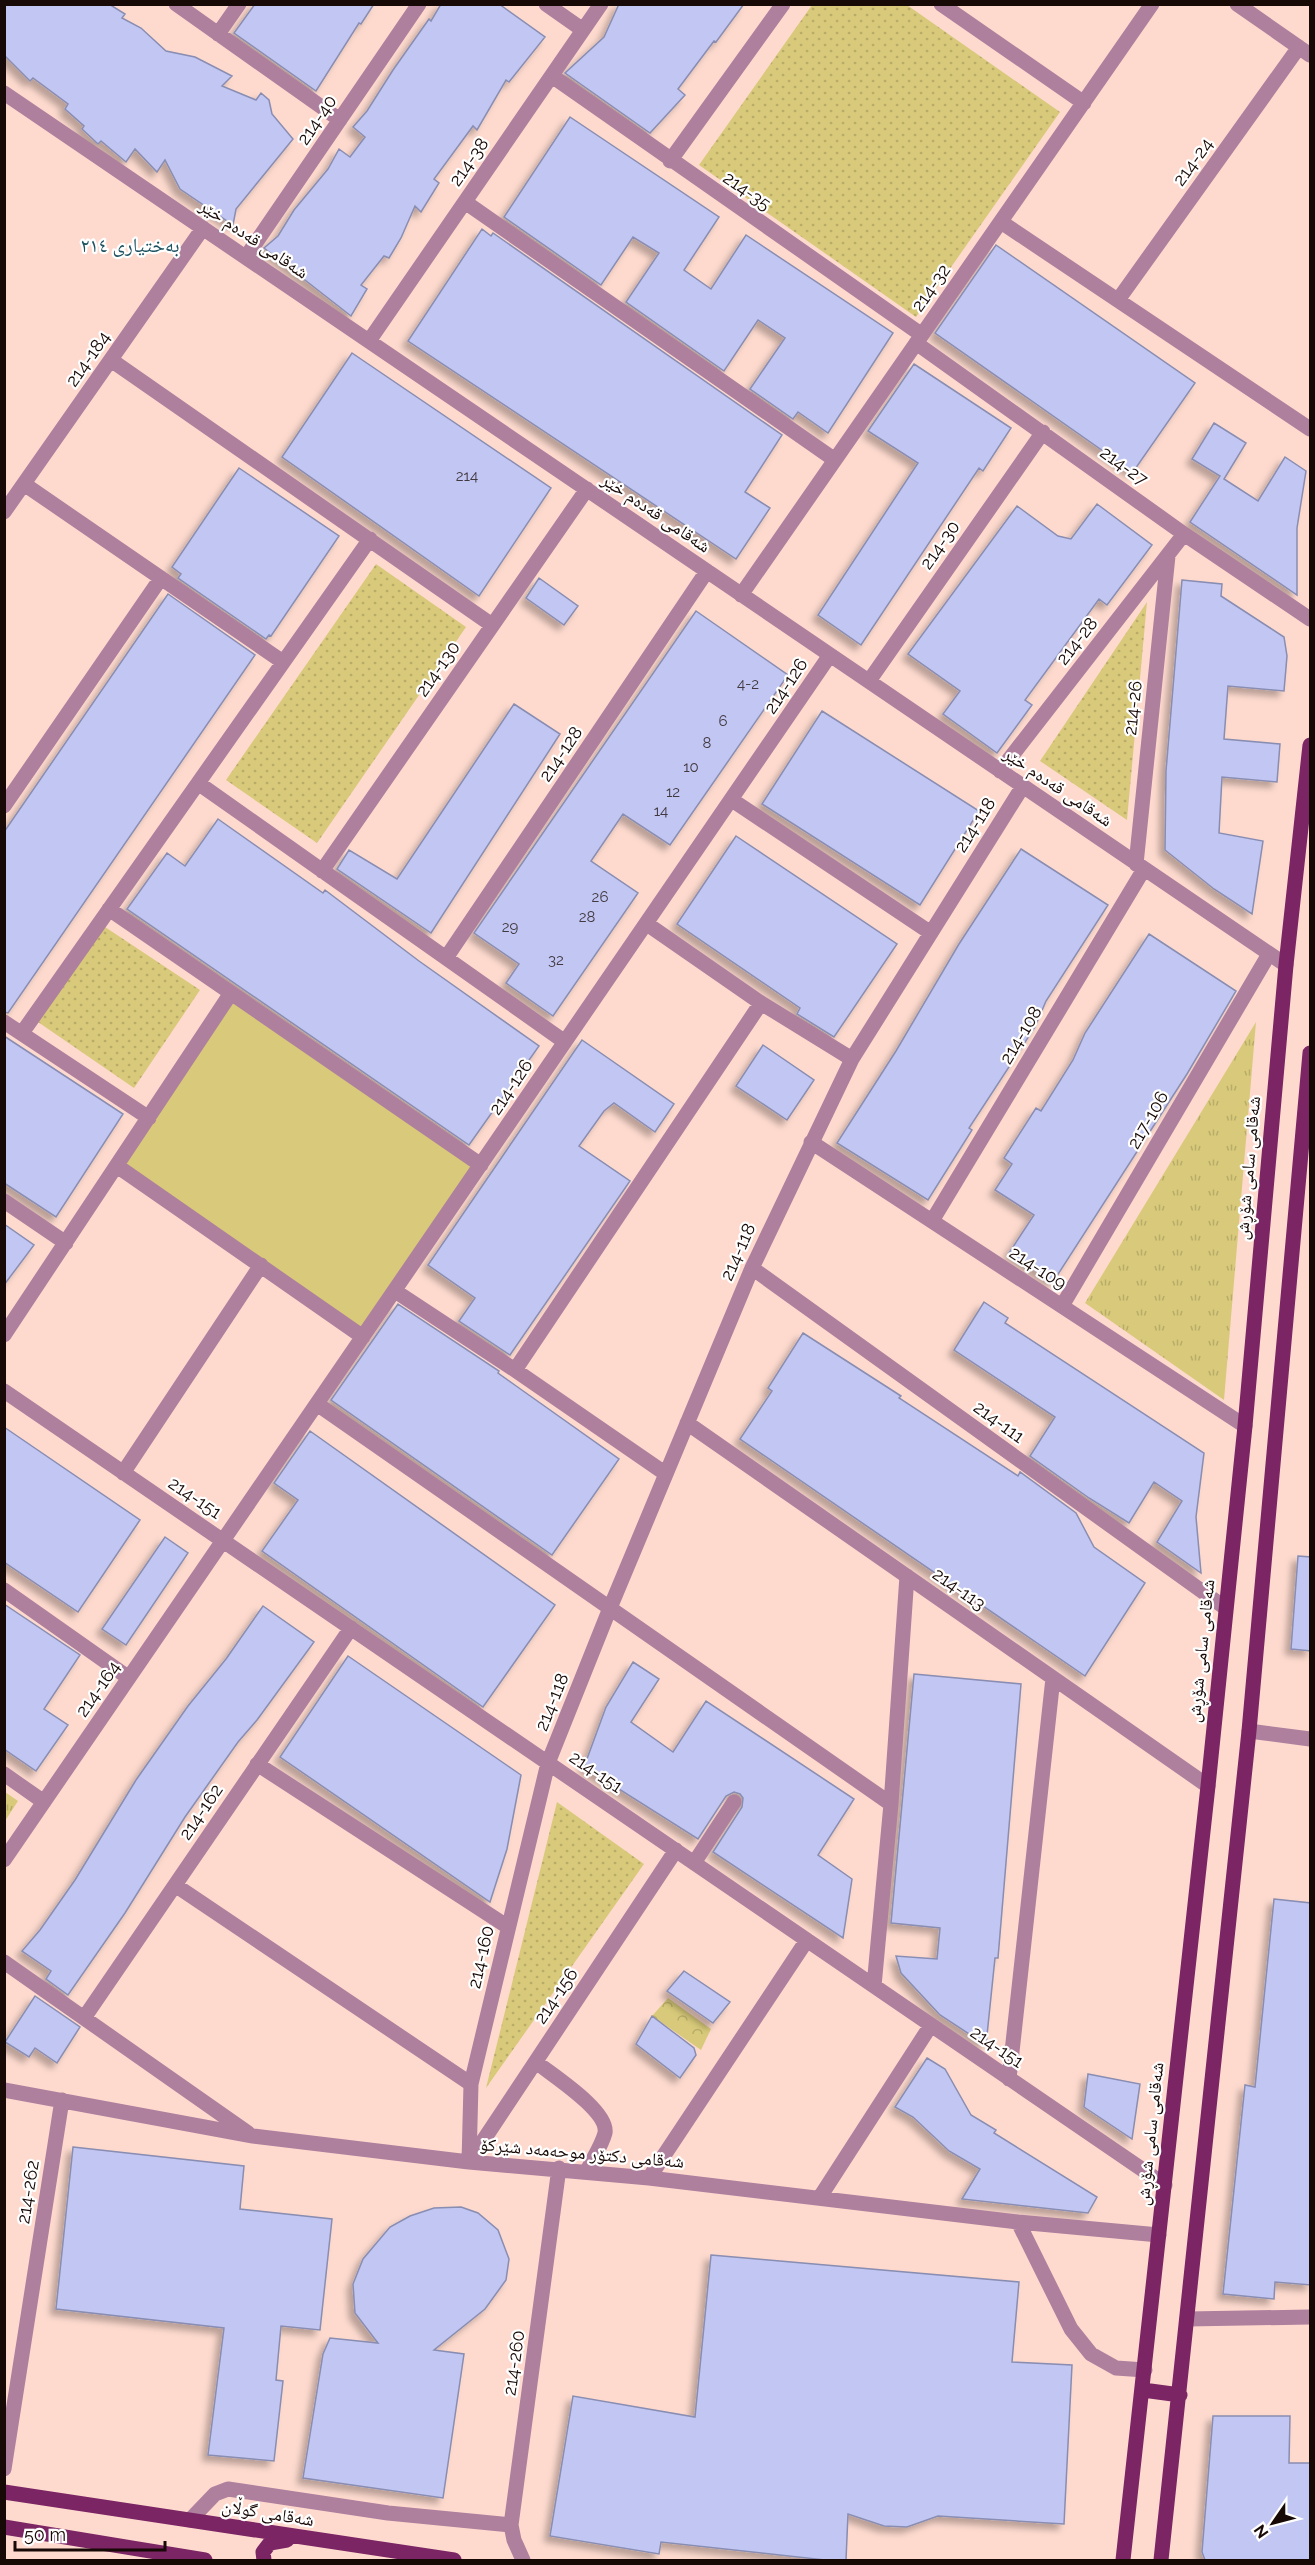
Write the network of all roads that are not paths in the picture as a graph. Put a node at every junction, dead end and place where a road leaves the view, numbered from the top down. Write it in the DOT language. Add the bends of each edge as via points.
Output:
graph roads {
  1 [pos="176,4"];
  2 [pos="239,4"];
  3 [pos="419,4"];
  4 [pos="546,4"];
  5 [pos="601,4"];
  6 [pos="783,4"];
  7 [pos="941,4"];
  8 [pos="1152,4"];
  9 [pos="1237,4"];
  10 [pos="584,30"];
  11 [pos="218,34"];
  12 [pos="1305,51"];
  13 [pos="552,76"];
  14 [pos="4,93"];
  15 [pos="1084,103"];
  16 [pos="340,120"];
  17 [pos="670,161"];
  18 [pos="465,202"];
  19 [pos="1001,222"];
  20 [pos="203,228"];
  21 [pos="246,257"];
  22 [pos="1119,300"];
  23 [pos="919,339"];
  24 [pos="369,341"];
  25 [pos="111,360"];
  26 [pos="1311,429"];
  27 [pos="1043,432"];
  28 [pos="835,460"];
  29 [pos="24,484"];
  30 [pos="587,489"];
  31 [pos="4,512"];
  32 [pos="1184,534"];
  33 [pos="370,539"];
  34 [pos="1168,556"];
  35 [pos="707,571"];
  36 [pos="161,578"];
  37 [pos="741,595"];
  38 [pos="1311,619"];
  39 [pos="492,625"];
  40 [pos="830,656"];
  41 [pos="283,662"];
  42 [pos="869,681"];
  43 [pos="1311,745"];
  44 [pos="1000,771"];
  45 [pos="198,783"];
  46 [pos="1023,786"];
  47 [pos="732,800"];
  48 [pos="4,806"];
  49 [pos="1140,866"];
  50 [pos="322,871"];
  51 [pos="109,909"];
  52 [pos="646,924"];
  53 [pos="931,933"];
  54 [pos="1269,954"];
  55 [pos="446,958"];
  56 [pos="1286,965"];
  57 [pos="231,993"];
  58 [pos="761,1003"];
  59 [pos="4,1022"];
  60 [pos="22,1033"];
  61 [pos="565,1042"];
  62 [pos="1311,1053"];
  63 [pos="852,1059"];
  64 [pos="149,1118"];
  65 [pos="811,1142"];
  66 [pos="481,1165"];
  67 [pos="117,1166"];
  68 [pos="4,1201"];
  69 [pos="932,1221"];
  70 [pos="66,1243"];
  71 [pos="261,1265"];
  72 [pos="752,1268"];
  73 [pos="394,1291"];
  74 [pos="1062,1306"];
  75 [pos="4,1335"];
  76 [pos="363,1336"];
  77 [pos="515,1370"];
  78 [pos="4,1391"];
  79 [pos="317,1404"];
  80 [pos="687,1423"];
  81 [pos="1245,1426"];
  82 [pos="123,1473"];
  83 [pos="666,1474"];
  84 [pos="223,1541"];
  85 [pos="907,1576"];
  86 [pos="4,1590"];
  87 [pos="1224,1607"];
  88 [pos="610,1608"];
  89 [pos="351,1628"];
  90 [pos="129,1678"];
  91 [pos="1053,1678"];
  92 [pos="1249,1731"];
  93 [pos="1311,1739"];
  94 [pos="548,1763"];
  95 [pos="257,1764"];
  96 [pos="4,1774"];
  97 [pos="1208,1786"];
  98 [pos="44,1802"];
  99 [pos="734,1802"];
  100 [pos="891,1804"];
  101 [pos="676,1850"];
  102 [pos="4,1860"];
  103 [pos="694,1863"];
  104 [pos="175,1885"];
  105 [pos="508,1927"];
  106 [pos="807,1940"];
  107 [pos="4,1962"];
  108 [pos="874,1986"];
  109 [pos="84,2018"];
  110 [pos="931,2025"];
  111 [pos="536,2062"];
  112 [pos="1009,2079"];
  113 [pos="471,2084"];
  114 [pos="4,2090"];
  115 [pos="62,2100"];
  116 [pos="253,2136"];
  117 [pos="469,2162"];
  118 [pos="560,2168"];
  119 [pos="587,2171"];
  120 [pos="649,2178"];
  121 [pos="1165,2185"];
  122 [pos="820,2197"];
  123 [pos="1018,2222"];
  124 [pos="1159,2235"];
  125 [pos="1311,2317"];
  126 [pos="1187,2319"];
  127 [pos="1145,2370"];
  128 [pos="1143,2390"];
  129 [pos="1179,2395"];
  130 [pos="4,2469"];
  131 [pos="4,2492"];
  132 [pos="190,2520"];
  133 [pos="511,2525"];
  134 [pos="4,2527"];
  135 [pos="308,2539"];
  136 [pos="205,2560"];
  137 [pos="264,2560"];
  138 [pos="454,2560"];
  139 [pos="523,2560"];
  140 [pos="1123,2560"];
  141 [pos="1161,2560"];
  1 -- 11 [label="street"];
  2 -- 11 [label="street"];
  3 -- 16 [label="street, 214-40"];
  4 -- 10 [label="street"];
  5 -- 10 [label="street, 214-38"];
  6 -- 17 [label="street"];
  7 -- 15 [label="street"];
  8 -- 15 [label="street, 214-32"];
  9 -- 12 [label="street"];
  10 -- 13 [label="street, 214-38"];
  11 -- 16 [label="street"];
  12 -- 22 [label="street, 214-24"];
  13 -- 17 [label="street, 214-35"];
  13 -- 18 [label="street, 214-38"];
  14 -- 20 [label="street, شەقامی قەدەم خێر"];
  15 -- 19 [label="street, 214-32"];
  16 -- 21 [label="street, 214-40"];
  17 -- 23 [label="street, 214-35"];
  18 -- 24 [label="street, 214-38"];
  18 -- 28 [label="street"];
  19 -- 22 [label="street"];
  19 -- 23 [label="street, 214-32"];
  20 -- 21 [label="street, شەقامی قەدەم خێر"];
  20 -- 25 [label="street, 214-184"];
  21 -- 24 [label="street, شەقامی قەدەم خێر"];
  22 -- 26 [label="street"];
  23 -- 27 [label="street, 214-27"];
  23 -- 28 [label="street, 214-32"];
  24 -- 30 [label="street, شەقامی قەدەم خێر"];
  25 -- 29 [label="street, 214-184"];
  25 -- 33 [label="street"];
  27 -- 32 [label="street, 214-27"];
  27 -- 42 [label="street, 214-30"];
  28 -- 37 [label="street, 214-32"];
  29 -- 31 [label="street, 214-184"];
  29 -- 36 [label="street"];
  30 -- 35 [label="street, شەقامی قەدەم خێر"];
  30 -- 39 [label="street, 214-130"];
  32 -- 34 [label="street, 214-28"];
  32 -- 38 [label="street, 214-27"];
  33 -- 39 [label="street"];
  33 -- 41 [label="street"];
  34 -- 44 [label="street, 214-28"];
  34 -- 49 [label="street, 214-26"];
  35 -- 37 [label="street, شەقامی قەدەم خێر"];
  35 -- 55 [label="street, 214-128"];
  36 -- 41 [label="street"];
  36 -- 48 [label="street"];
  37 -- 40 [label="street, شەقامی قەدەم خێر"];
  39 -- 50 [label="street, 214-130"];
  40 -- 42 [label="street, شەقامی قەدەم خێر"];
  40 -- 47 [label="street, 214-126"];
  41 -- 45 [label="street"];
  42 -- 44 [label="street, شەقامی قەدەم خێر"];
  43 -- 56 [label="main road, شەقامی سامی شۆڕش"];
  44 -- 46 [label="street, شەقامی قەدەم خێر"];
  45 -- 50 [label="street"];
  45 -- 51 [label="street"];
  46 -- 49 [label="street, شەقامی قەدەم خێر"];
  46 -- 53 [label="street, 214-118"];
  47 -- 52 [label="street, 214-126"];
  47 -- 53 [label="street"];
  49 -- 54 [label="street, شەقامی قەدەم خێر"];
  49 -- 69 [label="street, 214-108"];
  50 -- 55 [label="street"];
  51 -- 57 [label="street"];
  51 -- 60 [label="street"];
  52 -- 58 [label="street"];
  52 -- 61 [label="street, 214-126"];
  53 -- 63 [label="street, 214-118"];
  54 -- 56 [label="street, شەقامی قەدەم خێر"];
  54 -- 74 [label="street, 217-106"];
  55 -- 61 [label="street"];
  56 -- 81 [label="main road, شەقامی سامی شۆڕش"];
  57 -- 64 [label="street"];
  57 -- 66 [label="street"];
  58 -- 63 [label="street"];
  58 -- 77 [label="street"];
  59 -- 60 [label="street"];
  60 -- 64 [label="street"];
  61 -- 66 [label="street, 214-126"];
  62 -- 92 [label="main road"];
  63 -- 65 [label="street, 214-118"];
  64 -- 67 [label="street"];
  65 -- 69 [label="street, 214-109"];
  65 -- 72 [label="street, 214-118"];
  66 -- 73 [label="street, 214-126"];
  67 -- 70 [label="street"];
  67 -- 71 [label="street"];
  68 -- 70 [label="street"];
  69 -- 74 [label="street, 214-109"];
  70 -- 75 [label="street"];
  71 -- 76 [label="street"];
  71 -- 82 [label="street"];
  72 -- 80 [label="street, 214-118"];
  72 -- 87 [label="street, 214-111"];
  73 -- 76 [label="street, 214-126"];
  73 -- 77 [label="street"];
  74 -- 81 [label="street, 214-109"];
  76 -- 79 [label="street, 214-126"];
  77 -- 83 [label="street"];
  78 -- 82 [label="street, 214-151"];
  79 -- 84 [label="street, 214-126"];
  79 -- 88 [label="street"];
  80 -- 83 [label="street, 214-118"];
  80 -- 85 [label="street, 214-113"];
  81 -- 87 [label="main road, شەقامی سامی شۆڕش"];
  82 -- 84 [label="street, 214-151"];
  83 -- 88 [label="street, 214-118"];
  84 -- 89 [label="street, 214-151"];
  84 -- 90 [label="street, 214-164"];
  85 -- 91 [label="street, 214-113"];
  85 -- 100 [label="street"];
  86 -- 90 [label="street"];
  87 -- 97 [label="main road, شەقامی سامی شۆڕش"];
  88 -- 94 [label="street, 214-118"];
  88 -- 100 [label="street"];
  89 -- 94 [label="street, 214-151"];
  89 -- 95 [label="street, 214-162"];
  90 -- 98 [label="street, 214-164"];
  91 -- 97 [label="street, 214-113"];
  91 -- 112 [label="street"];
  92 -- 93 [label="street"];
  92 -- 126 [label="main road"];
  94 -- 101 [label="street, 214-151"];
  94 -- 105 [label="street, 214-160"];
  95 -- 104 [label="street, 214-162"];
  95 -- 105 [label="street"];
  96 -- 98 [label="street"];
  97 -- 121 [label="main road, شەقامی سامی شۆڕش"];
  98 -- 102 [label="street, 214-164"];
  99 -- 103 [label="street"];
  100 -- 108 [label="street"];
  101 -- 103 [label="street, 214-151"];
  101 -- 111 [label="street, 214-156"];
  103 -- 106 [label="street, 214-151"];
  104 -- 109 [label="street, 214-162"];
  104 -- 113 [label="street"];
  105 -- 113 [label="street, 214-160"];
  106 -- 108 [label="street, 214-151"];
  106 -- 120 [label="street"];
  107 -- 109 [label="street"];
  108 -- 110 [label="street, 214-151"];
  109 -- 116 [label="street"];
  110 -- 112 [label="street, 214-151"];
  110 -- 122 [label="street"];
  111 -- 117 [label="street, 214-156"];
  111 -- 119 [label="street" via="596,2110 604,2121 605,2133"];
  112 -- 121 [label="street, 214-151"];
  113 -- 117 [label="street, 214-160"];
  114 -- 115 [label="street, شەقامی دکتۆر موحەمەد شێرکۆ"];
  115 -- 116 [label="street, شەقامی دکتۆر موحەمەد شێرکۆ"];
  115 -- 130 [label="street, 214-262"];
  116 -- 117 [label="street, شەقامی دکتۆر موحەمەد شێرکۆ"];
  117 -- 118 [label="street, شەقامی دکتۆر موحەمەد شێرکۆ"];
  118 -- 119 [label="street, شەقامی دکتۆر موحەمەد شێرکۆ"];
  118 -- 133 [label="street, 214-260"];
  119 -- 120 [label="street, شەقامی دکتۆر موحەمەد شێرکۆ"];
  120 -- 122 [label="street, شەقامی دکتۆر موحەمەد شێرکۆ"];
  121 -- 124 [label="main road, شەقامی سامی شۆڕش"];
  122 -- 123 [label="street, شەقامی دکتۆر موحەمەد شێرکۆ"];
  123 -- 124 [label="street, شەقامی دکتۆر موحەمەد شێرکۆ"];
  123 -- 127 [label="street" via="1071,2329 1091,2354 1116,2368"];
  124 -- 127 [label="main road, شەقامی سامی شۆڕش"];
  125 -- 126 [label="street"];
  126 -- 129 [label="main road"];
  127 -- 128 [label="main road, شەقامی سامی شۆڕش"];
  128 -- 129 [label="main road"];
  128 -- 140 [label="main road, شەقامی سامی شۆڕش"];
  129 -- 141 [label="main road"];
  131 -- 132 [label="main road, شەقامی گوڵان"];
  132 -- 133 [label="street" via="215,2494 228,2489 388,2513"];
  132 -- 135 [label="main road, شەقامی گوڵان"];
  133 -- 139 [label="street, 214-260"];
  134 -- 136 [label="main road"];
  135 -- 137 [label="main road" via="270,2543 263,2552"];
  135 -- 138 [label="main road, شەقامی گوڵان"];
}
